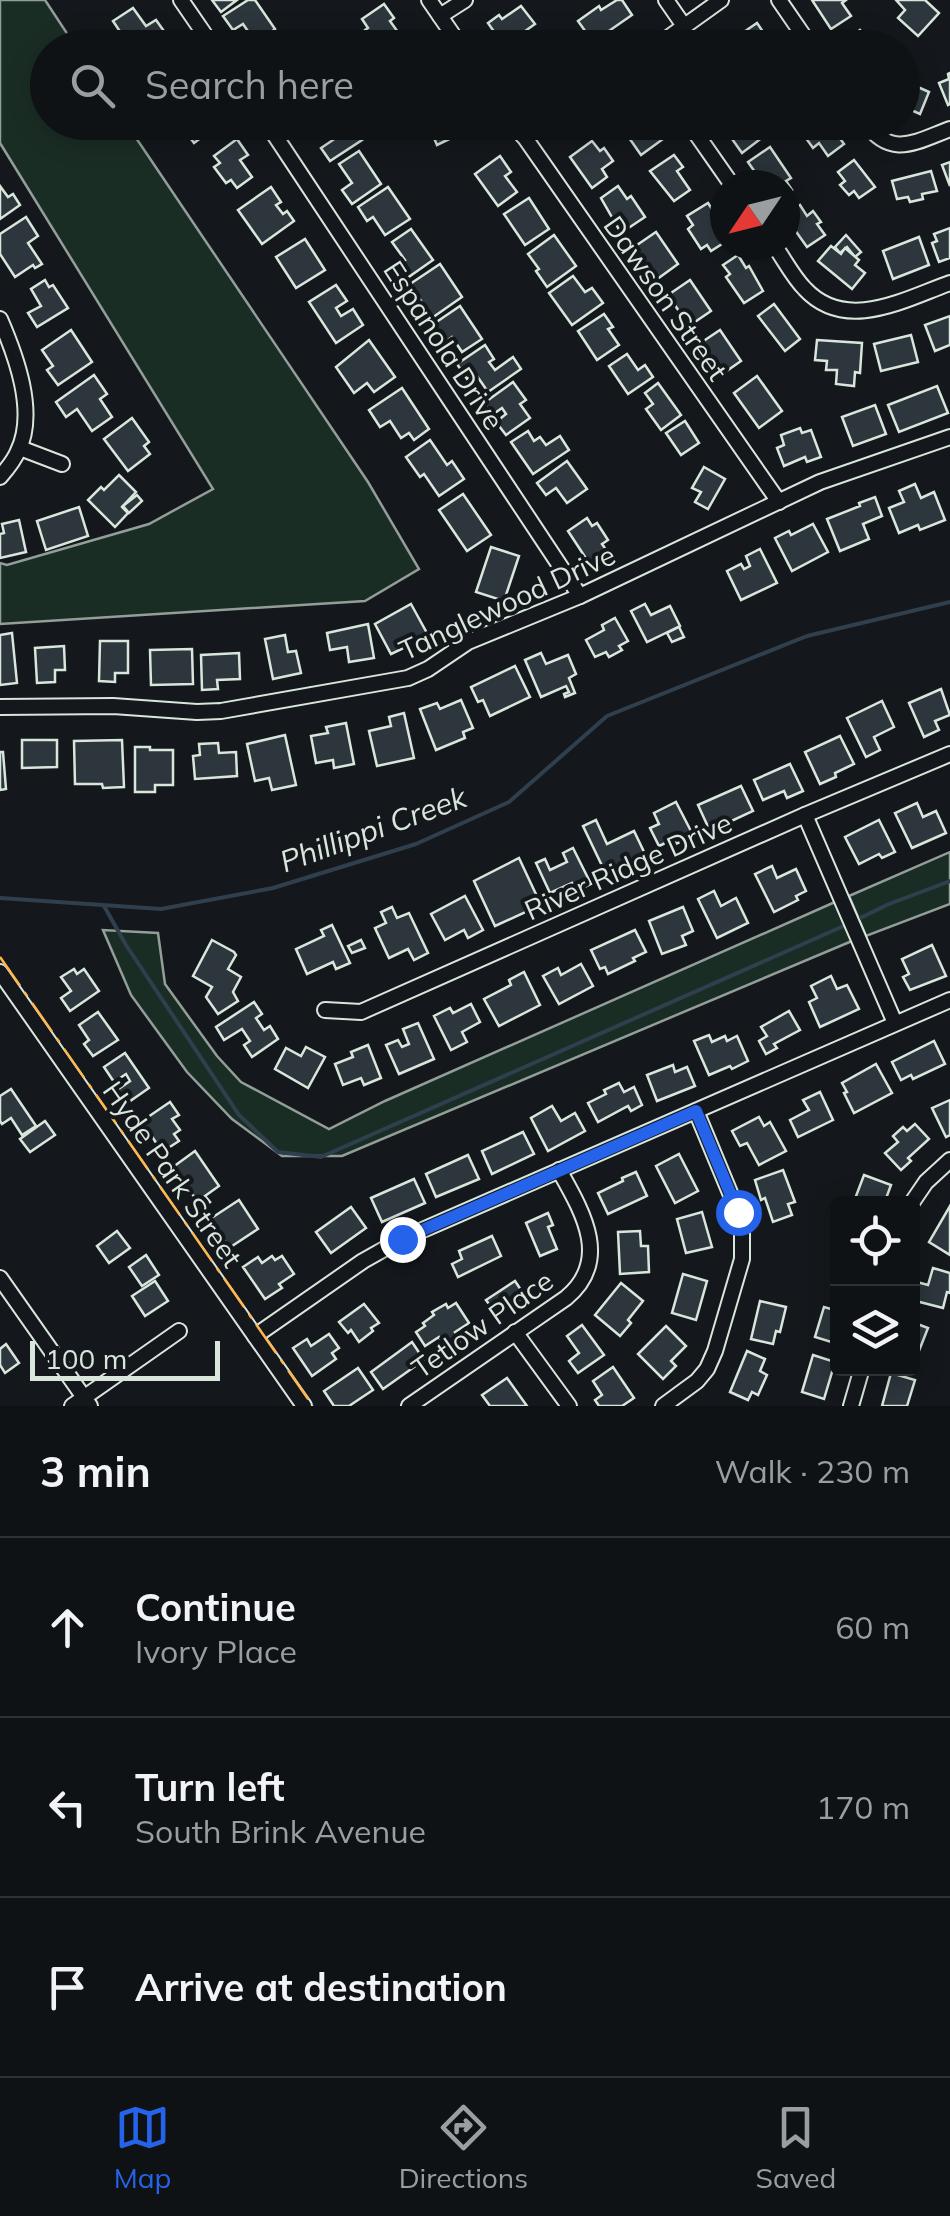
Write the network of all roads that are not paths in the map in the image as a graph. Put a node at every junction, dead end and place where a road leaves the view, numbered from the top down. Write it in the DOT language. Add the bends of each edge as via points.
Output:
graph roads {
  1 [pos="182,0"];
  2 [pos="429,0"];
  3 [pos="465,0"];
  4 [pos="666,0"];
  5 [pos="721,0"];
  6 [pos="779,0"];
  7 [pos="440,16"];
  8 [pos="684,26"];
  9 [pos="202,30"];
  10 [pos="450,30"];
  11 [pos="679,30"];
  12 [pos="800,30"];
  13 [pos="950,129"];
  14 [pos="920,139"];
  15 [pos="278,140"];
  16 [pos="526,140"];
  17 [pos="701,140"];
  18 [pos="881,140"];
  19 [pos="916,140"];
  20 [pos="722,170"];
  21 [pos="784,260"];
  22 [pos="950,284"];
  23 [pos="0,319"];
  24 [pos="950,437"];
  25 [pos="20,448"];
  26 [pos="62,464"];
  27 [pos="0,478"];
  28 [pos="779,502"];
  29 [pos="580,596"];
  30 [pos="0,707"];
  31 [pos="950,754"];
  32 [pos="806,815"];
  33 [pos="0,972"];
  34 [pos="950,1000"];
  35 [pos="325,1010"];
  36 [pos="895,1023"];
  37 [pos="696,1111"];
  38 [pos="950,1160"];
  39 [pos="559,1170"];
  40 [pos="916,1196"];
  41 [pos="0,1278"];
  42 [pos="180,1332"];
  43 [pos="515,1332"];
  44 [pos="255,1336"];
  45 [pos="860,1376"];
  46 [pos="82,1403"];
  47 [pos="304,1406"];
  48 [pos="409,1406"];
  49 [pos="568,1406"];
  50 [pos="663,1406"];
  51 [pos="851,1406"];
  1 -- 9 [label="street"];
  2 -- 7 [label="street"];
  3 -- 7 [label="street"];
  4 -- 8 [label="street"];
  5 -- 8 [label="street"];
  6 -- 12 [label="street"];
  7 -- 10 [label="street"];
  8 -- 11 [label="street"];
  13 -- 14 [label="street"];
  15 -- 29 [label="street, Espanola Drive"];
  16 -- 28 [label="street, Dawson Street"];
  17 -- 20 [label="street"];
  18 -- 19 [label="street" via="898,146"];
  21 -- 22 [label="street" via="804,289 847,312 874,310"];
  23 -- 25 [label="street" via="25,405"];
  24 -- 28 [label="street, Tanglewood Drive"];
  25 -- 26 [label="street"];
  25 -- 27 [label="street"];
  28 -- 29 [label="street, Tanglewood Drive"];
  29 -- 30 [label="street, Tanglewood Drive" via="395,681 222,711"];
  31 -- 32 [label="street, River Ridge Drive"];
  32 -- 35 [label="street, River Ridge Drive" via="360,1012"];
  32 -- 36 [label="street"];
  33 -- 44 [label="street, Hyde Park Street"];
  34 -- 36 [label="street"];
  36 -- 37 [label="street"];
  37 -- 39 [label="street"];
  37 -- 50 [label="street" via="738,1212 742,1258 710,1362"];
  38 -- 40 [label="street"];
  39 -- 43 [label="street, Tetlow Place" via="588,1231 586,1272 572,1292"];
  39 -- 44 [label="street" via="383,1248"];
  41 -- 46 [label="street"];
  42 -- 46 [label="street"];
  43 -- 48 [label="street, Tetlow Place"];
  43 -- 49 [label="street"];
  44 -- 47 [label="street, Hyde Park Street"];
  45 -- 51 [label="street"];
}
